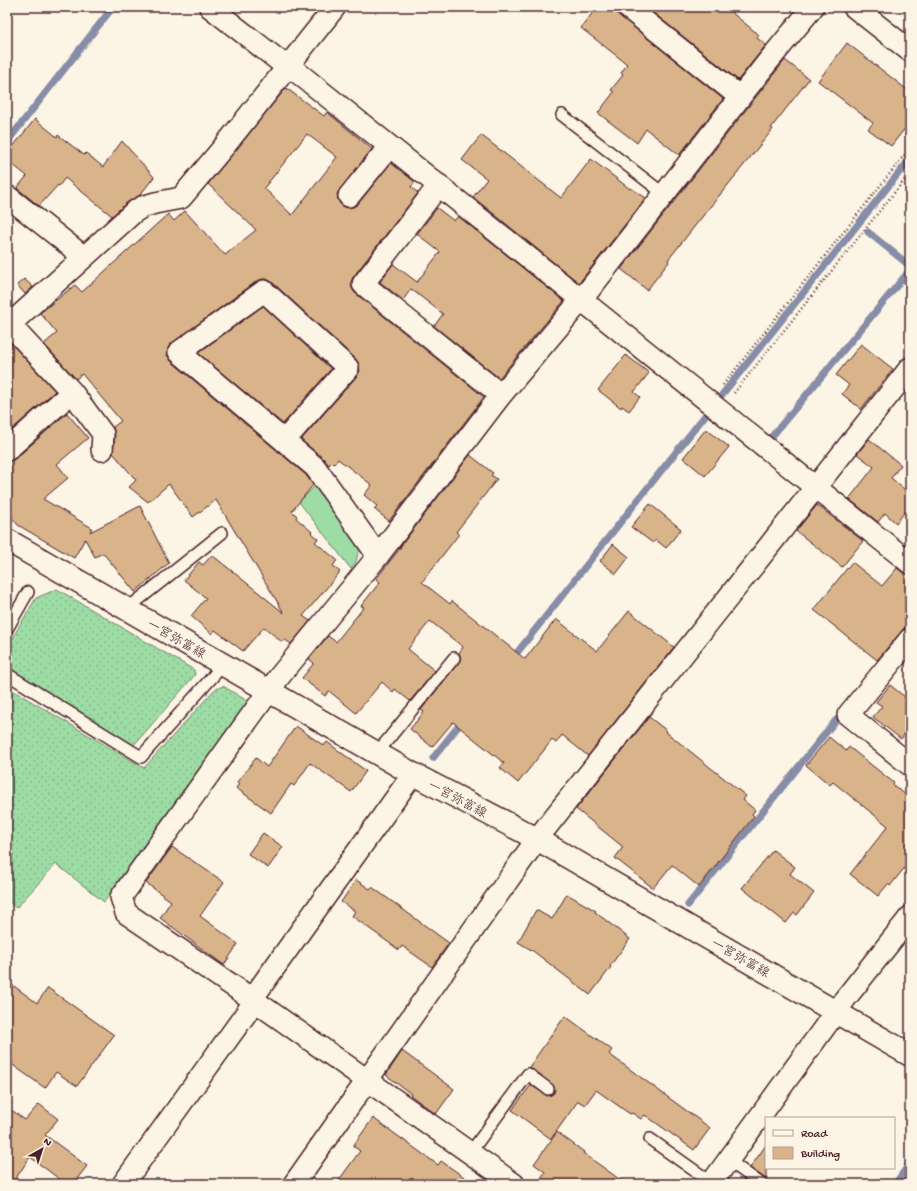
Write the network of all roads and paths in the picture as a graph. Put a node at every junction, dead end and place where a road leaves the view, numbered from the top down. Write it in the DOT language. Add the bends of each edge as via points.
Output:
graph roads {
  1 [pos="210,7"];
  2 [pos="334,7"];
  3 [pos="627,7"];
  4 [pos="813,7"];
  5 [pos="854,7"];
  6 [pos="908,46"];
  7 [pos="287,67"];
  8 [pos="740,97"];
  9 [pos="562,115"];
  10 [pos="389,147"];
  11 [pos="910,148"];
  12 [pos="910,173"];
  13 [pos="439,185"];
  14 [pos="664,194"];
  15 [pos="7,196"];
  16 [pos="349,196"];
  17 [pos="84,257"];
  18 [pos="582,299"];
  19 [pos="8,326"];
  20 [pos="910,368"];
  21 [pos="72,392"];
  22 [pos="501,395"];
  23 [pos="715,406"];
  24 [pos="284,441"];
  25 [pos="7,450"];
  26 [pos="102,450"];
  27 [pos="816,488"];
  28 [pos="222,533"];
  29 [pos="7,540"];
  30 [pos="378,556"];
  31 [pos="910,563"];
  32 [pos="28,592"];
  33 [pos="127,609"];
  34 [pos="7,629"];
  35 [pos="910,639"];
  36 [pos="454,658"];
  37 [pos="224,665"];
  38 [pos="7,674"];
  39 [pos="268,691"];
  40 [pos="377,753"];
  41 [pos="910,764"];
  42 [pos="413,774"];
  43 [pos="537,839"];
  44 [pos="910,917"];
  45 [pos="253,1000"];
  46 [pos="836,1012"];
  47 [pos="910,1055"];
  48 [pos="367,1081"];
  49 [pos="548,1089"];
  50 [pos="650,1139"];
  51 [pos="470,1153"];
  52 [pos="728,1160"];
  53 [pos="123,1184"];
  54 [pos="294,1184"];
  55 [pos="514,1184"];
  56 [pos="711,1184"];
  57 [pos="761,1184"];
  1 -- 7 [label="street"];
  2 -- 7 [label="street"];
  3 -- 8 [label="street"];
  4 -- 8 [label="street"];
  5 -- 6 [label="street"];
  7 -- 10 [label="street" via="297,72"];
  7 -- 17 [label="street" via="181,198 142,207"];
  8 -- 14 [label="street"];
  9 -- 14 [label="lane"];
  10 -- 13 [label="street"];
  10 -- 16 [label="street"];
  11 -- 23 [label="path"];
  12 -- 23 [label="path"];
  13 -- 18 [label="street"];
  13 -- 22 [label="street" via="363,284"];
  14 -- 18 [label="street"];
  15 -- 17 [label="street"];
  17 -- 19 [label="street"];
  18 -- 22 [label="street"];
  18 -- 23 [label="street"];
  19 -- 21 [label="street"];
  20 -- 27 [label="street"];
  21 -- 25 [label="street"];
  21 -- 26 [label="street" via="103,434"];
  22 -- 30 [label="street"];
  23 -- 27 [label="street"];
  24 -- 24 [label="street" via="348,368 264,291 179,352"];
  24 -- 30 [label="street" via="315,467"];
  27 -- 31 [label="street"];
  27 -- 43 [label="street"];
  28 -- 33 [label="lane"];
  29 -- 33 [label="main road, 一宮弥富線"];
  30 -- 39 [label="street"];
  32 -- 34 [label="lane"];
  33 -- 37 [label="main road, 一宮弥富線"];
  35 -- 41 [label="street" via="848,715"];
  36 -- 40 [label="lane"];
  37 -- 38 [label="lane" via="141,757"];
  37 -- 39 [label="main road, 一宮弥富線"];
  39 -- 40 [label="main road, 一宮弥富線"];
  39 -- 45 [label="street" via="121,897 126,913"];
  40 -- 42 [label="main road, 一宮弥富線"];
  42 -- 43 [label="main road, 一宮弥富線"];
  42 -- 45 [label="street"];
  43 -- 46 [label="main road, 一宮弥富線"];
  43 -- 48 [label="street"];
  44 -- 46 [label="street"];
  45 -- 48 [label="street"];
  45 -- 53 [label="street"];
  46 -- 47 [label="main road, 一宮弥富線"];
  46 -- 52 [label="street"];
  48 -- 51 [label="street"];
  48 -- 54 [label="street"];
  49 -- 51 [label="lane" via="528,1074"];
  50 -- 56 [label="lane"];
  51 -- 55 [label="street"];
  52 -- 56 [label="street"];
  52 -- 57 [label="lane"];
}
